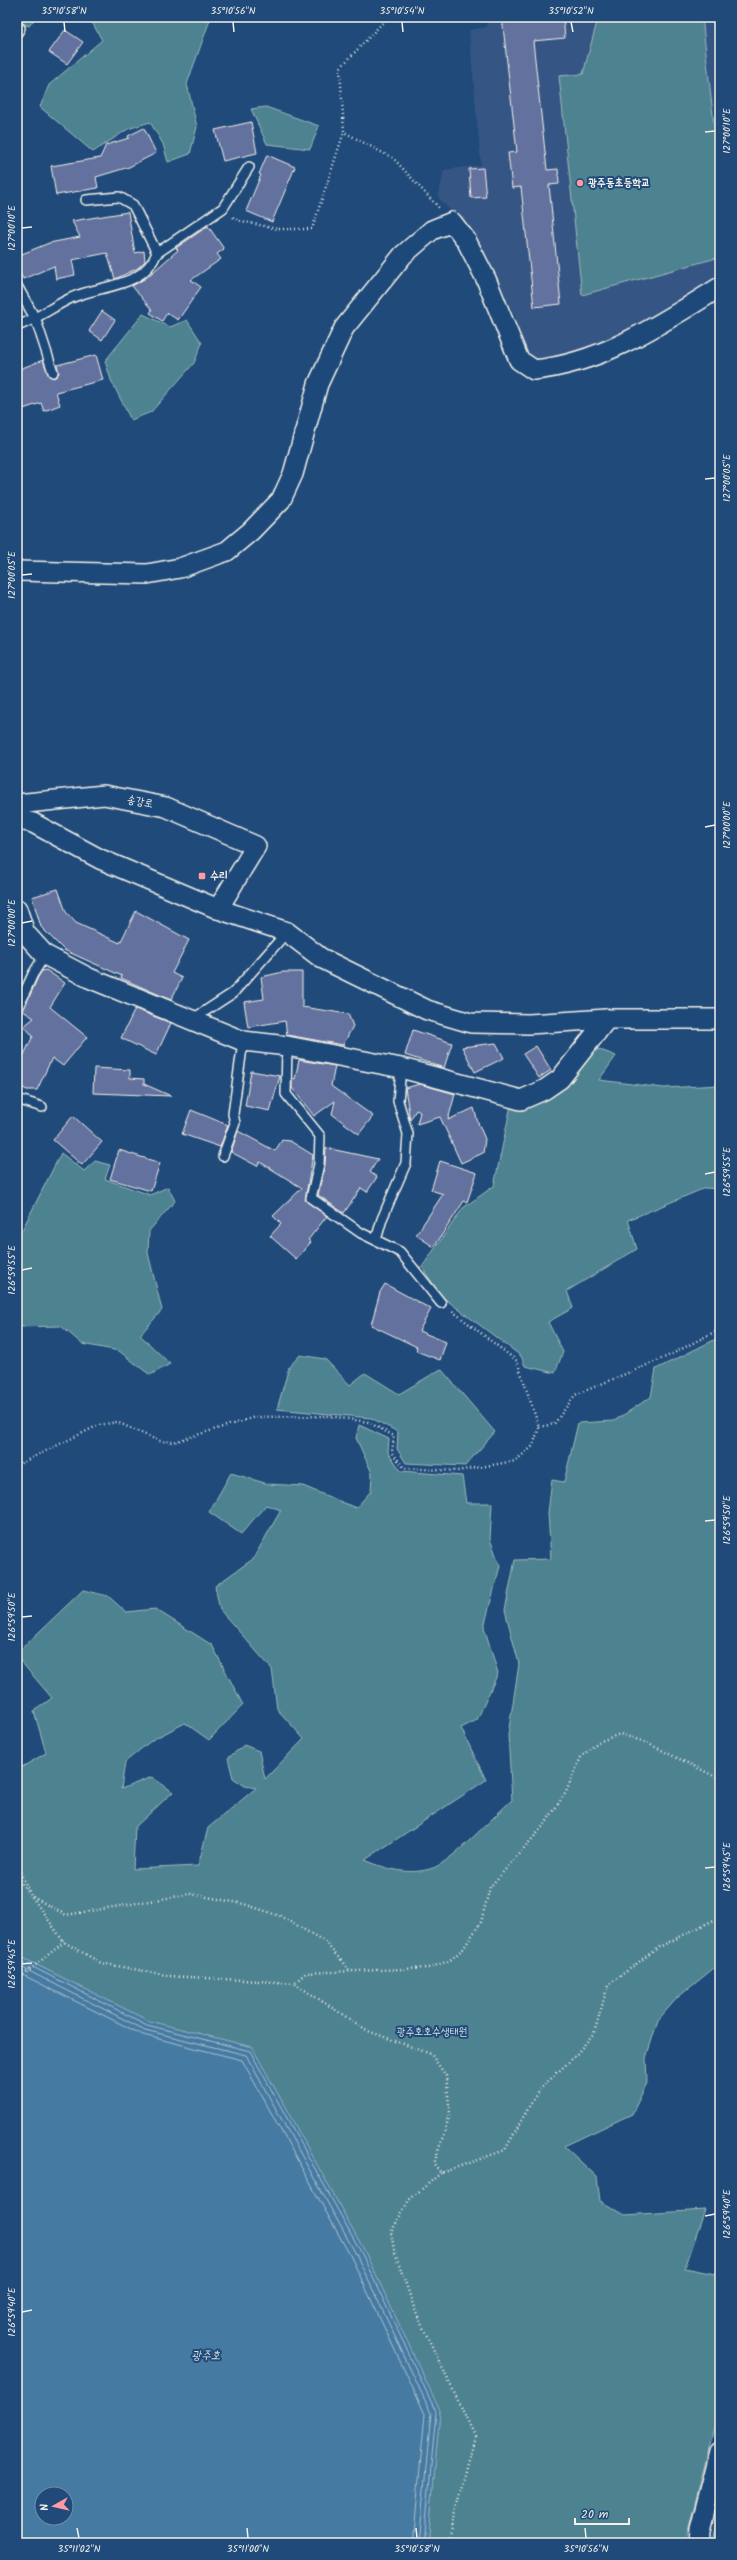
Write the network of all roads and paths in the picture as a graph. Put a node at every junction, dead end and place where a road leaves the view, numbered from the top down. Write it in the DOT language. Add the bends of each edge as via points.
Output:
graph roads {
  1 [pos="388,17"];
  2 [pos="344,132"];
  3 [pos="249,167"];
  4 [pos="86,200"];
  5 [pos="223,208"];
  6 [pos="452,222"];
  7 [pos="157,253"];
  8 [pos="17,286"];
  9 [pos="720,288"];
  10 [pos="36,320"];
  11 [pos="17,326"];
  12 [pos="53,372"];
  13 [pos="17,571"];
  14 [pos="17,804"];
  15 [pos="17,819"];
  16 [pos="17,909"];
  17 [pos="218,909"];
  18 [pos="287,932"];
  19 [pos="46,955"];
  20 [pos="17,1009"];
  21 [pos="607,1019"];
  22 [pos="720,1019"];
  23 [pos="193,1020"];
  24 [pos="243,1041"];
  25 [pos="287,1046"];
  26 [pos="401,1068"];
  27 [pos="17,1099"];
  28 [pos="42,1107"];
  29 [pos="224,1156"];
  30 [pos="376,1240"];
  31 [pos="440,1303"];
  32 [pos="720,1329"];
  33 [pos="539,1427"];
  34 [pos="17,1465"];
  35 [pos="720,1779"];
  36 [pos="17,1865"];
  37 [pos="17,1877"];
  38 [pos="30,1896"];
  39 [pos="720,1917"];
  40 [pos="64,1942"];
  41 [pos="352,1972"];
  42 [pos="17,1980"];
  43 [pos="294,1983"];
  44 [pos="440,2173"];
  45 [pos="720,2451"];
  46 [pos="447,2543"];
  47 [pos="699,2543"];
  1 -- 2 [label="path" via="340,68"];
  2 -- 5 [label="path" via="312,229 277,229 237,220"];
  2 -- 6 [label="path" via="394,159"];
  3 -- 5 [label="lane"];
  4 -- 7 [label="lane" via="119,197 133,205"];
  5 -- 7 [label="lane"];
  6 -- 9 [label="street" via="466,240 486,279 519,360 534,370 555,368 581,360 645,334"];
  6 -- 13 [label="street" via="432,230 403,255 344,328 318,384 293,474 281,500 227,551 180,568 147,574"];
  7 -- 10 [label="lane" via="152,265 130,282 72,298"];
  8 -- 10 [label="lane"];
  10 -- 11 [label="lane"];
  10 -- 12 [label="lane"];
  14 -- 17 [label="street, 송강로" via="104,795 166,806 256,846"];
  15 -- 17 [label="street" via="33,823 100,859"];
  16 -- 19 [label="street" via="25,933"];
  17 -- 18 [label="street"];
  18 -- 21 [label="street" via="328,962 427,1010 471,1023 529,1024"];
  18 -- 23 [label="lane" via="233,993"];
  19 -- 20 [label="lane" via="32,974"];
  19 -- 23 [label="street" via="89,978"];
  21 -- 22 [label="street"];
  21 -- 26 [label="street" via="560,1079 544,1090 521,1100"];
  23 -- 24 [label="street"];
  24 -- 25 [label="street"];
  24 -- 29 [label="lane" via="233,1114 235,1123"];
  25 -- 26 [label="street"];
  25 -- 30 [label="lane" via="286,1094 320,1136 318,1164 311,1198 361,1233"];
  26 -- 30 [label="lane" via="398,1101 408,1134 406,1163 382,1219"];
  27 -- 28 [label="lane"];
  30 -- 31 [label="lane" via="400,1252"];
  31 -- 33 [label="path" via="517,1361"];
  32 -- 33 [label="path" via="666,1357 575,1395 554,1424"];
  33 -- 34 [label="path" via="534,1446 515,1461 457,1471 404,1468 392,1452 394,1436 368,1422 329,1416 255,1417 174,1442 159,1441 117,1422 99,1425"];
  35 -- 41 [label="path" via="645,1742 620,1734 598,1742 581,1757 566,1792 545,1824 490,1887 481,1922 463,1948 449,1961 428,1968"];
  36 -- 38 [label="path"];
  37 -- 38 [label="path"];
  38 -- 40 [label="path"];
  38 -- 41 [label="path" via="66,1915 191,1894 244,1904 280,1916 324,1941"];
  39 -- 44 [label="path" via="659,1947 608,1985 594,2033 575,2056 538,2091 505,2150"];
  40 -- 42 [label="path"];
  40 -- 43 [label="path" via="101,1963 171,1976"];
  41 -- 43 [label="path" via="306,1973"];
  43 -- 44 [label="path" via="368,2031 431,2054 446,2076 450,2114 434,2164"];
  44 -- 46 [label="path" via="409,2200 391,2232 394,2250 416,2313 475,2436"];
  45 -- 47 [label="street" via="700,2529"];
}
